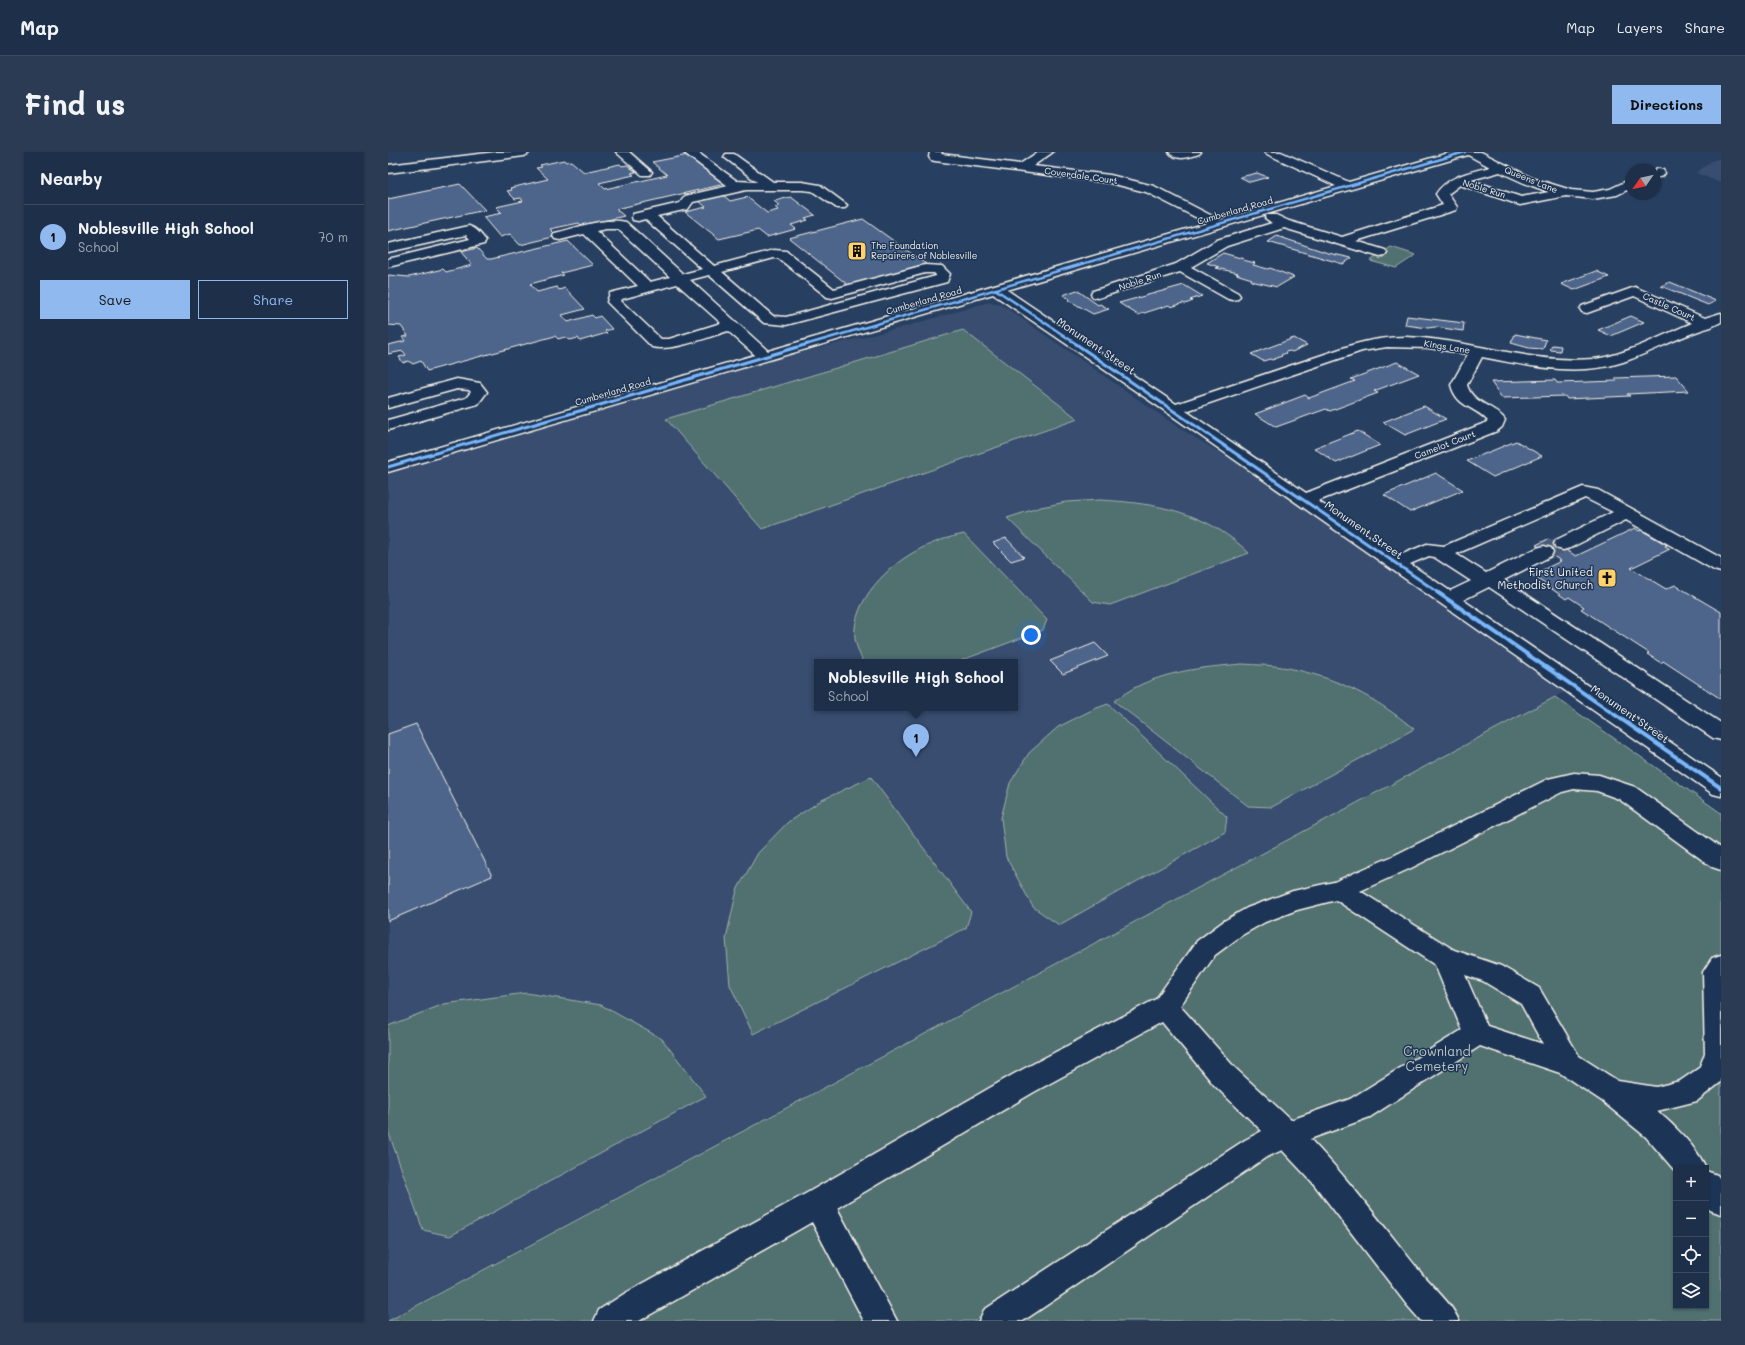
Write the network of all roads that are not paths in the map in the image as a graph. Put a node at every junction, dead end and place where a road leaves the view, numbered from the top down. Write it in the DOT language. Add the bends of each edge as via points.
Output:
graph roads {
  1 [pos="524,152"];
  2 [pos="622,152"];
  3 [pos="689,152"];
  4 [pos="1176,152"];
  5 [pos="1195,152"];
  6 [pos="1271,152"];
  7 [pos="1465,152"];
  8 [pos="1472,152"];
  9 [pos="1023,153"];
  10 [pos="743,154"];
  11 [pos="1044,154"];
  12 [pos="936,155"];
  13 [pos="730,157"];
  14 [pos="704,163"];
  15 [pos="1022,168"];
  16 [pos="1500,168"];
  17 [pos="388,169"];
  18 [pos="646,172"];
  19 [pos="1461,181"];
  20 [pos="746,186"];
  21 [pos="770,186"];
  22 [pos="1347,186"];
  23 [pos="1625,186"];
  24 [pos="1565,193"];
  25 [pos="841,205"];
  26 [pos="1260,212"];
  27 [pos="648,215"];
  28 [pos="1218,224"];
  29 [pos="1284,224"];
  30 [pos="621,225"];
  31 [pos="469,230"];
  32 [pos="587,230"];
  33 [pos="560,236"];
  34 [pos="388,237"];
  35 [pos="1340,242"];
  36 [pos="388,248"];
  37 [pos="1380,253"];
  38 [pos="388,262"];
  39 [pos="1181,267"];
  40 [pos="712,270"];
  41 [pos="680,279"];
  42 [pos="647,287"];
  43 [pos="995,289"];
  44 [pos="832,294"];
  45 [pos="1098,294"];
  46 [pos="1233,296"];
  47 [pos="847,305"];
  48 [pos="1587,309"];
  49 [pos="1721,317"];
  50 [pos="1706,324"];
  51 [pos="731,325"];
  52 [pos="1476,352"];
  53 [pos="765,356"];
  54 [pos="388,403"];
  55 [pos="1174,410"];
  56 [pos="388,426"];
  57 [pos="388,466"];
  58 [pos="1305,500"];
  59 [pos="1626,513"];
  60 [pos="1563,544"];
  61 [pos="1439,552"];
  62 [pos="1544,552"];
  63 [pos="1396,563"];
  64 [pos="1721,566"];
  65 [pos="1488,580"];
  66 [pos="1449,599"];
  67 [pos="1721,733"];
  68 [pos="1721,788"];
  69 [pos="1721,861"];
  70 [pos="1339,890"];
  71 [pos="1445,958"];
  72 [pos="1721,965"];
  73 [pos="1165,1007"];
  74 [pos="1477,1034"];
  75 [pos="1569,1064"];
  76 [pos="1612,1092"];
  77 [pos="1287,1135"];
  78 [pos="1688,1165"];
  79 [pos="1709,1188"];
  80 [pos="1721,1200"];
  81 [pos="818,1203"];
  82 [pos="610,1321"];
  83 [pos="881,1321"];
  84 [pos="995,1321"];
  85 [pos="1443,1321"];
  1 -- 17 [label="street"];
  2 -- 18 [label="street"];
  3 -- 14 [label="street"];
  4 -- 5 [label="street" via="1182,155"];
  6 -- 22 [label="street"];
  7 -- 22 [label="street, Cumberland Road"];
  8 -- 16 [label="street, Queens Lane"];
  9 -- 11 [label="street"];
  10 -- 13 [label="street"];
  11 -- 15 [label="street"];
  12 -- 15 [label="street, Coverdale Court"];
  13 -- 14 [label="street"];
  13 -- 21 [label="street"];
  14 -- 20 [label="street" via="734,184"];
  15 -- 28 [label="street, Coverdale Court" via="1110,179 1150,189"];
  16 -- 19 [label="street, Queens Lane"];
  16 -- 24 [label="street, Queens Lane" via="1541,186"];
  19 -- 24 [label="street, Noble Run" via="1520,201"];
  19 -- 35 [label="street, Noble Run" via="1449,185 1443,192 1444,199 1451,207"];
  20 -- 21 [label="street"];
  20 -- 27 [label="street" via="689,199 684,206"];
  21 -- 25 [label="street" via="816,188"];
  22 -- 26 [label="street, Cumberland Road"];
  23 -- 24 [label="street, Queens Lane" via="1605,193"];
  26 -- 28 [label="street, Cumberland Road"];
  26 -- 29 [label="street"];
  27 -- 30 [label="street" via="632,218"];
  27 -- 40 [label="street"];
  28 -- 43 [label="street, Cumberland Road"];
  29 -- 35 [label="street"];
  29 -- 39 [label="street, Noble Run" via="1222,243"];
  30 -- 32 [label="street" via="606,225"];
  30 -- 41 [label="street"];
  31 -- 34 [label="street" via="454,224"];
  31 -- 36 [label="street"];
  31 -- 38 [label="street" via="480,241"];
  32 -- 33 [label="street"];
  32 -- 42 [label="street"];
  35 -- 37 [label="street"];
  39 -- 45 [label="street, Noble Run"];
  39 -- 46 [label="street"];
  40 -- 41 [label="street"];
  40 -- 44 [label="street" via="781,254"];
  40 -- 47 [label="street" via="768,320 786,321"];
  41 -- 42 [label="street"];
  41 -- 51 [label="street"];
  42 -- 51 [label="street" via="615,296 614,302 657,344 670,343"];
  43 -- 53 [label="street, Cumberland Road"];
  43 -- 55 [label="street, Monument Street"];
  44 -- 47 [label="street"];
  44 -- 47 [label="street" via="925,269 937,269 943,274 942,279"];
  48 -- 50 [label="street, Castle Court" via="1635,291"];
  49 -- 50 [label="street, Kings Lane"];
  50 -- 52 [label="street, Kings Lane" via="1621,357 1594,364 1533,362"];
  51 -- 53 [label="street"];
  52 -- 55 [label="street, Kings Lane" via="1406,342 1371,345"];
  52 -- 58 [label="street, Camelot Court" via="1460,390 1472,403 1493,415 1496,423 1490,428"];
  53 -- 57 [label="street, Cumberland Road"];
  54 -- 56 [label="street" via="457,384 474,386 480,392 472,402"];
  55 -- 58 [label="street, Monument Street"];
  58 -- 63 [label="street, Monument Street"];
  59 -- 60 [label="street"];
  59 -- 61 [label="street" via="1592,494 1581,493 1448,551"];
  59 -- 64 [label="street"];
  61 -- 63 [label="street" via="1427,550"];
  61 -- 65 [label="street"];
  62 -- 65 [label="street"];
  63 -- 66 [label="street, Monument Street"];
  65 -- 66 [label="street"];
  65 -- 67 [label="street"];
  66 -- 68 [label="street, Monument Street"];
  69 -- 70 [label="street" via="1627,793 1599,783 1574,781 1556,785 1402,862"];
  70 -- 71 [label="street"];
  70 -- 73 [label="street" via="1293,901 1256,915 1232,928 1206,948"];
  71 -- 74 [label="street"];
  71 -- 75 [label="street" via="1492,973 1530,996"];
  72 -- 76 [label="street" via="1716,972 1719,1054 1710,1076 1687,1092 1656,1099"];
  73 -- 77 [label="street" via="1226,1077"];
  73 -- 81 [label="street" via="1024,1083"];
  74 -- 75 [label="street"];
  74 -- 77 [label="street" via="1360,1108"];
  75 -- 76 [label="street"];
  76 -- 78 [label="street" via="1656,1128"];
  77 -- 84 [label="street" via="1255,1150"];
  77 -- 85 [label="street" via="1323,1173 1418,1294"];
  79 -- 80 [label="street"];
  81 -- 82 [label="street"];
  81 -- 83 [label="street"];
}
